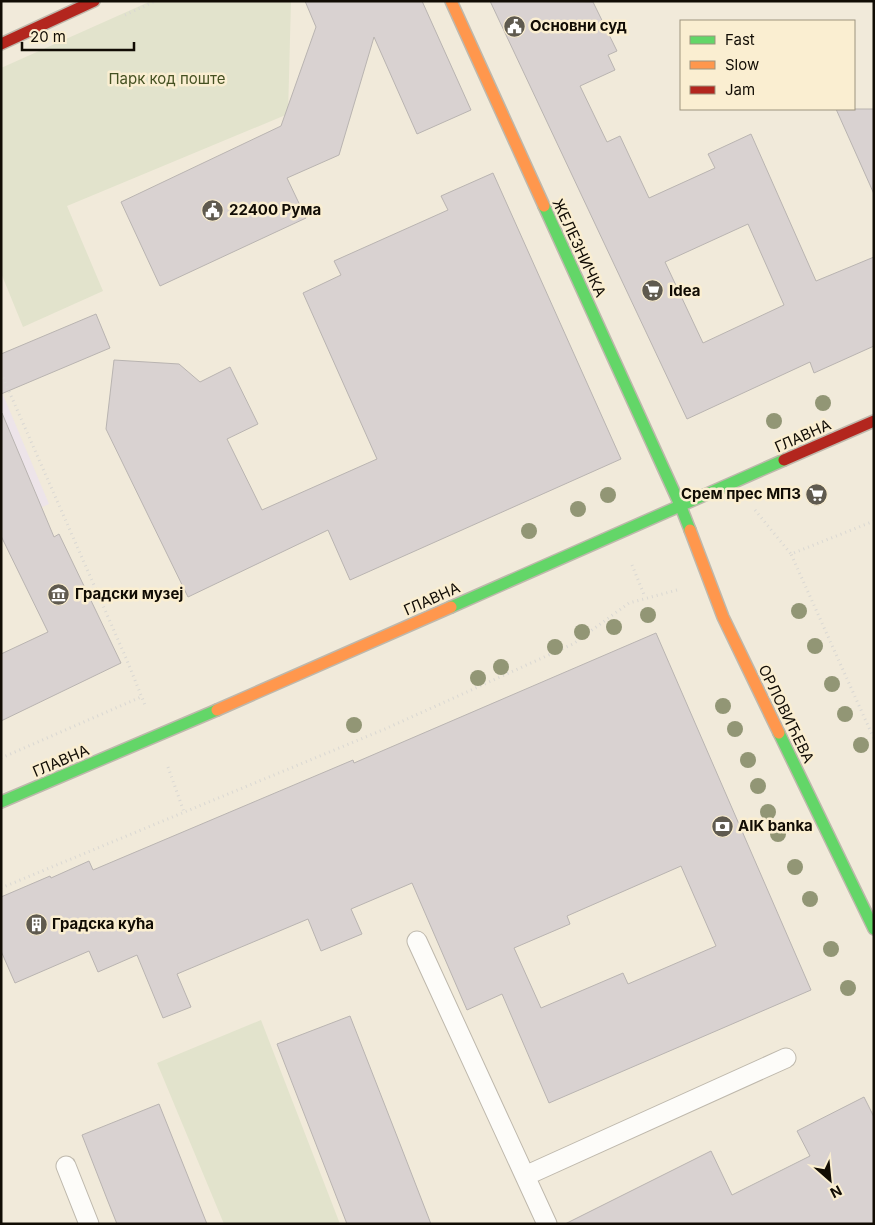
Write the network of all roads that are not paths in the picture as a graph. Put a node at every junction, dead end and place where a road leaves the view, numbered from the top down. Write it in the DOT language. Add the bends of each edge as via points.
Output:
graph roads {
  1 [pos="94,1"];
  2 [pos="451,1"];
  3 [pos="1,44"];
  4 [pos="874,421"];
  5 [pos="681,507"];
  6 [pos="1,802"];
  7 [pos="874,929"];
  8 [pos="417,940"];
  9 [pos="786,1058"];
  10 [pos="66,1166"];
  11 [pos="525,1176"];
  12 [pos="90,1224"];
  13 [pos="547,1224"];
  1 -- 3 [label="street"];
  2 -- 5 [label="street, ЖЕЛЕЗНИЧКА"];
  4 -- 5 [label="street, ГЛАВНА"];
  5 -- 6 [label="street, ГЛАВНА"];
  5 -- 7 [label="street, ОРЛОВИЋЕВА" via="722,617"];
  8 -- 11 [label="lane"];
  9 -- 11 [label="lane"];
  10 -- 12 [label="lane"];
  11 -- 13 [label="lane"];
}
